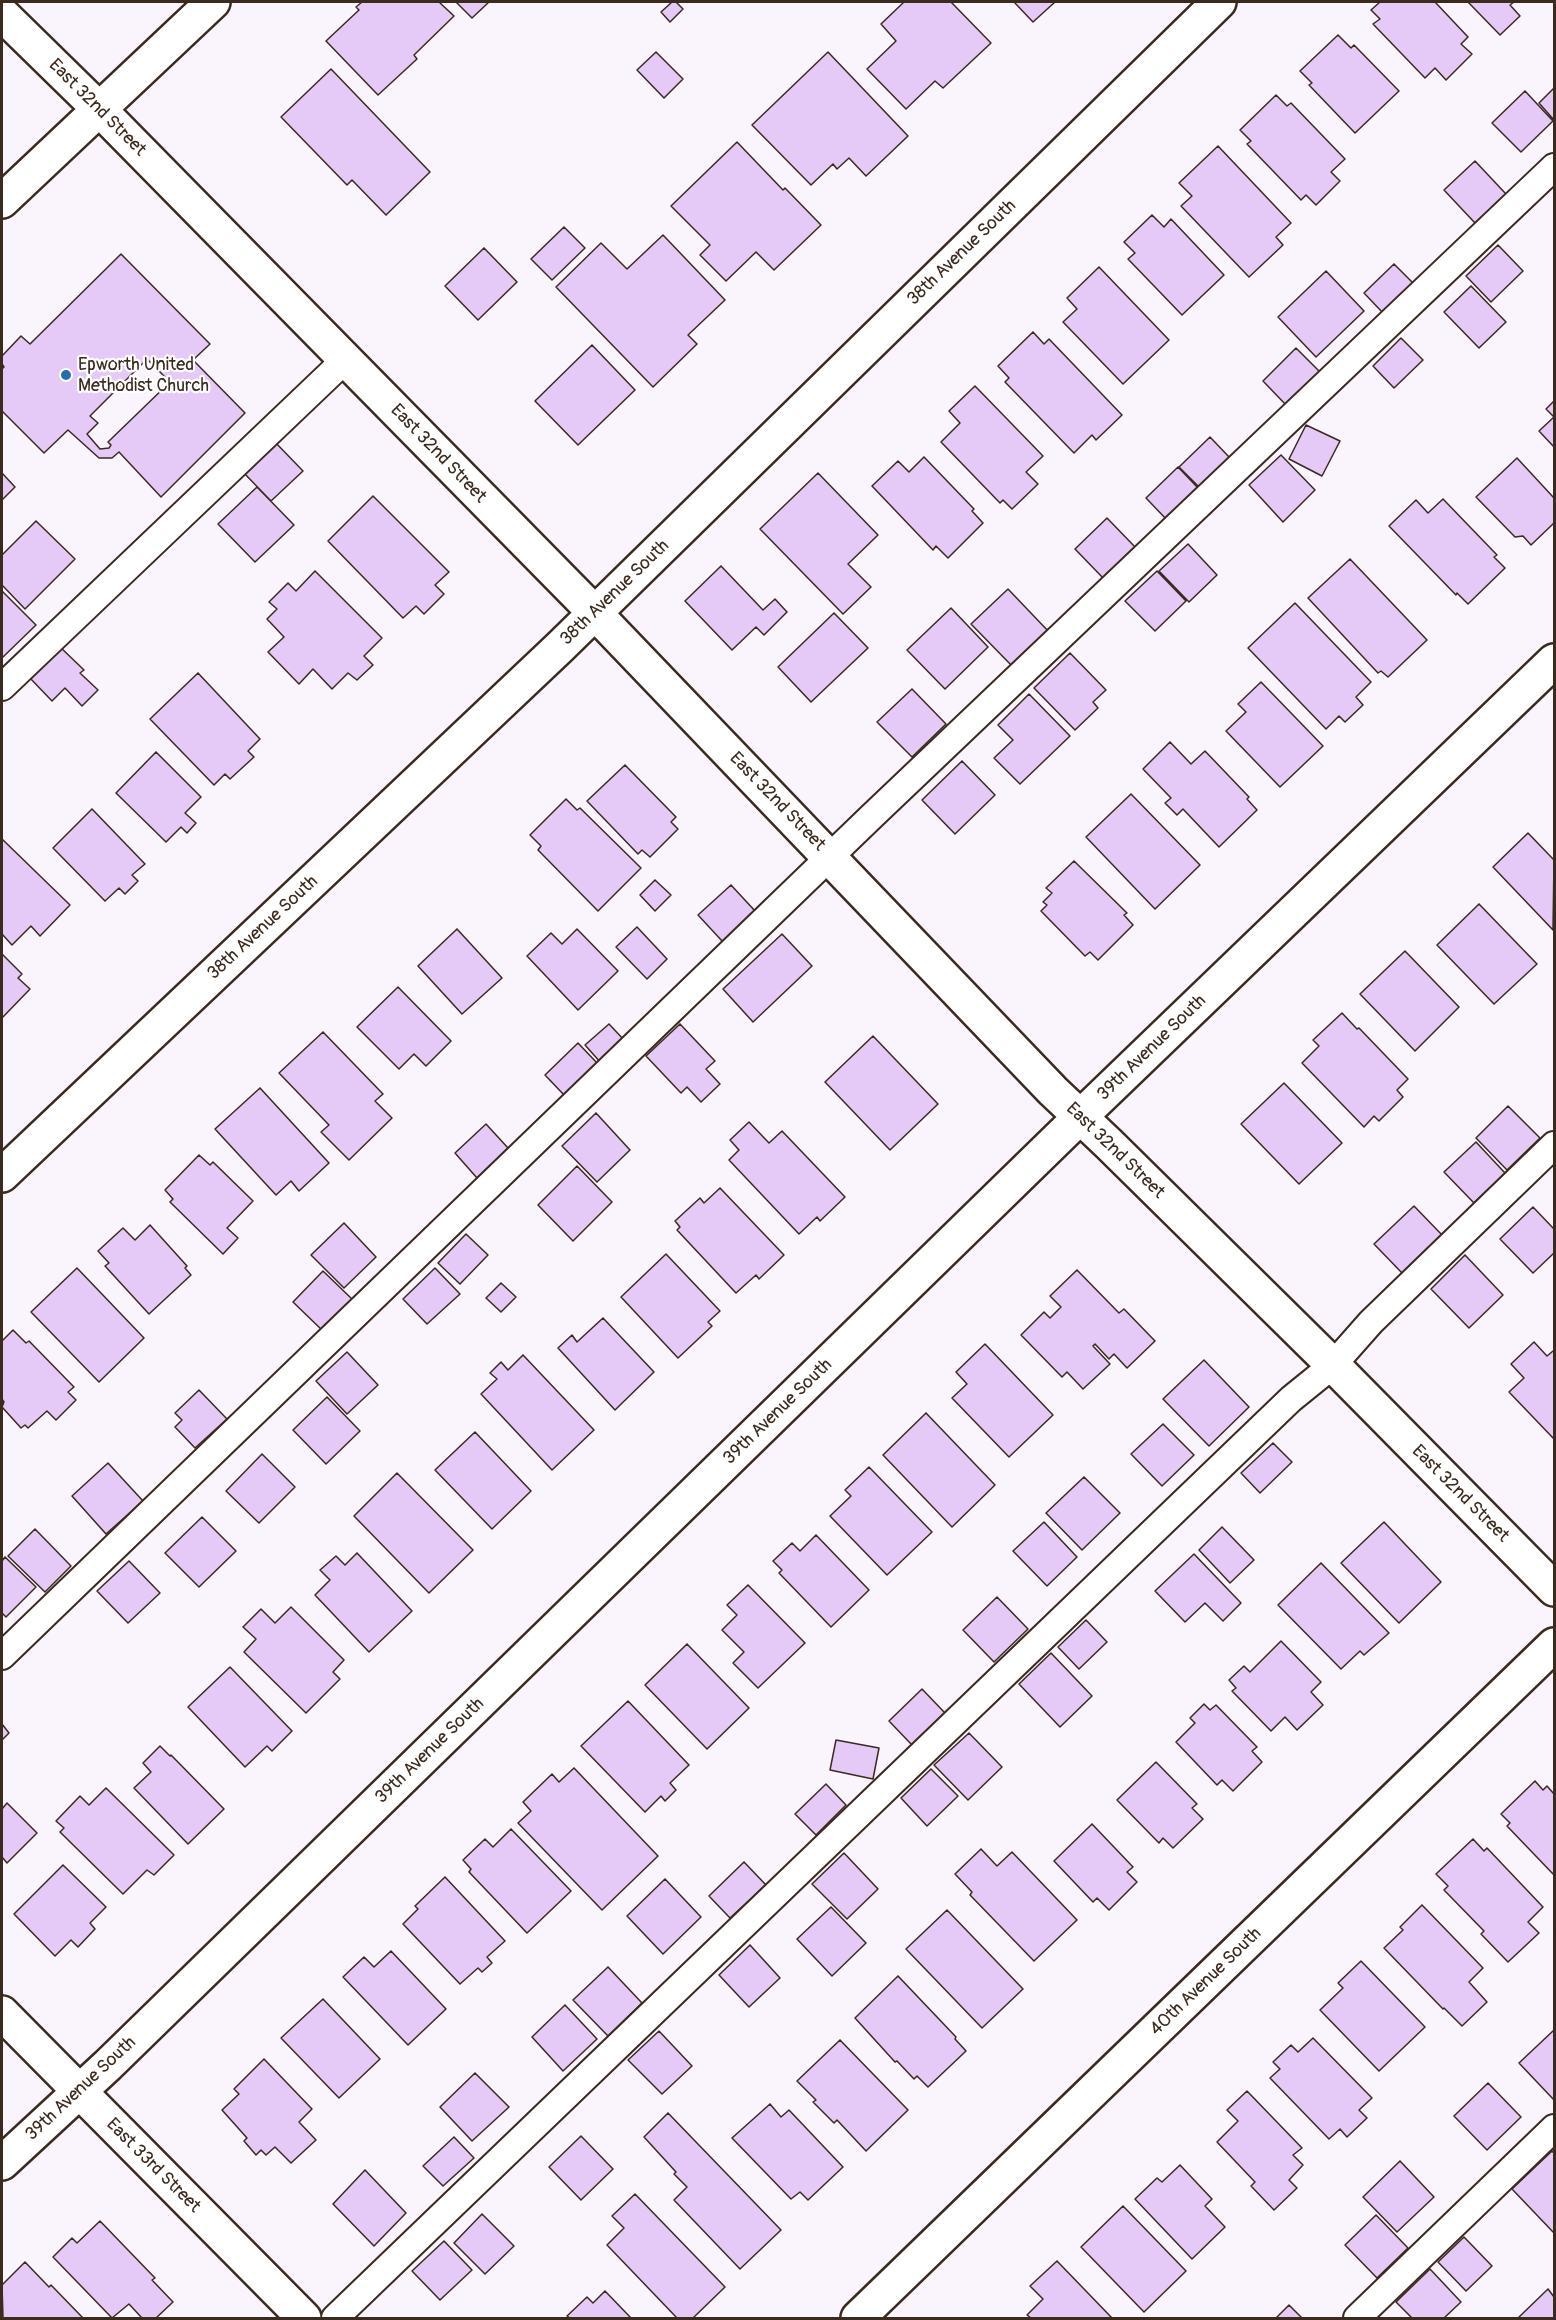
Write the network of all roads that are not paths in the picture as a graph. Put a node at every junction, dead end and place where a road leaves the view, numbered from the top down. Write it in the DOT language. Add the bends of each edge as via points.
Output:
graph roads {
  1 [pos="213,2"];
  2 [pos="1219,2"];
  3 [pos="2,14"];
  4 [pos="99,109"];
  5 [pos="1554,166"];
  6 [pos="2,201"];
  7 [pos="346,359"];
  8 [pos="595,613"];
  9 [pos="1554,661"];
  10 [pos="2,687"];
  11 [pos="830,857"];
  12 [pos="1080,1117"];
  13 [pos="1554,1146"];
  14 [pos="2,1175"];
  15 [pos="1333,1365"];
  16 [pos="1554,1589"];
  17 [pos="1554,1645"];
  18 [pos="2,1656"];
  19 [pos="2,2013"];
  20 [pos="80,2093"];
  21 [pos="1554,2128"];
  22 [pos="2,2163"];
  23 [pos="304,2319"];
  24 [pos="335,2319"];
  25 [pos="858,2319"];
  26 [pos="1357,2319"];
  1 -- 4 [label="street"];
  2 -- 8 [label="street, 38th Avenue South"];
  3 -- 4 [label="street, East 32nd Street"];
  4 -- 6 [label="street"];
  4 -- 7 [label="street, East 32nd Street"];
  5 -- 11 [label="lane"];
  7 -- 8 [label="street, East 32nd Street"];
  7 -- 10 [label="lane"];
  8 -- 11 [label="street, East 32nd Street"];
  8 -- 14 [label="street, 38th Avenue South"];
  9 -- 12 [label="street, 39th Avenue South"];
  11 -- 12 [label="street, East 32nd Street"];
  11 -- 18 [label="lane"];
  12 -- 15 [label="street, East 32nd Street"];
  12 -- 20 [label="street, 39th Avenue South"];
  13 -- 15 [label="lane" via="1371,1322"];
  15 -- 16 [label="street, East 32nd Street"];
  15 -- 24 [label="lane" via="1291,1399"];
  17 -- 25 [label="street, 40th Avenue South"];
  19 -- 20 [label="street, East 33rd Street"];
  20 -- 22 [label="street, 39th Avenue South"];
  20 -- 23 [label="street, East 33rd Street"];
  21 -- 26 [label="lane"];
}
